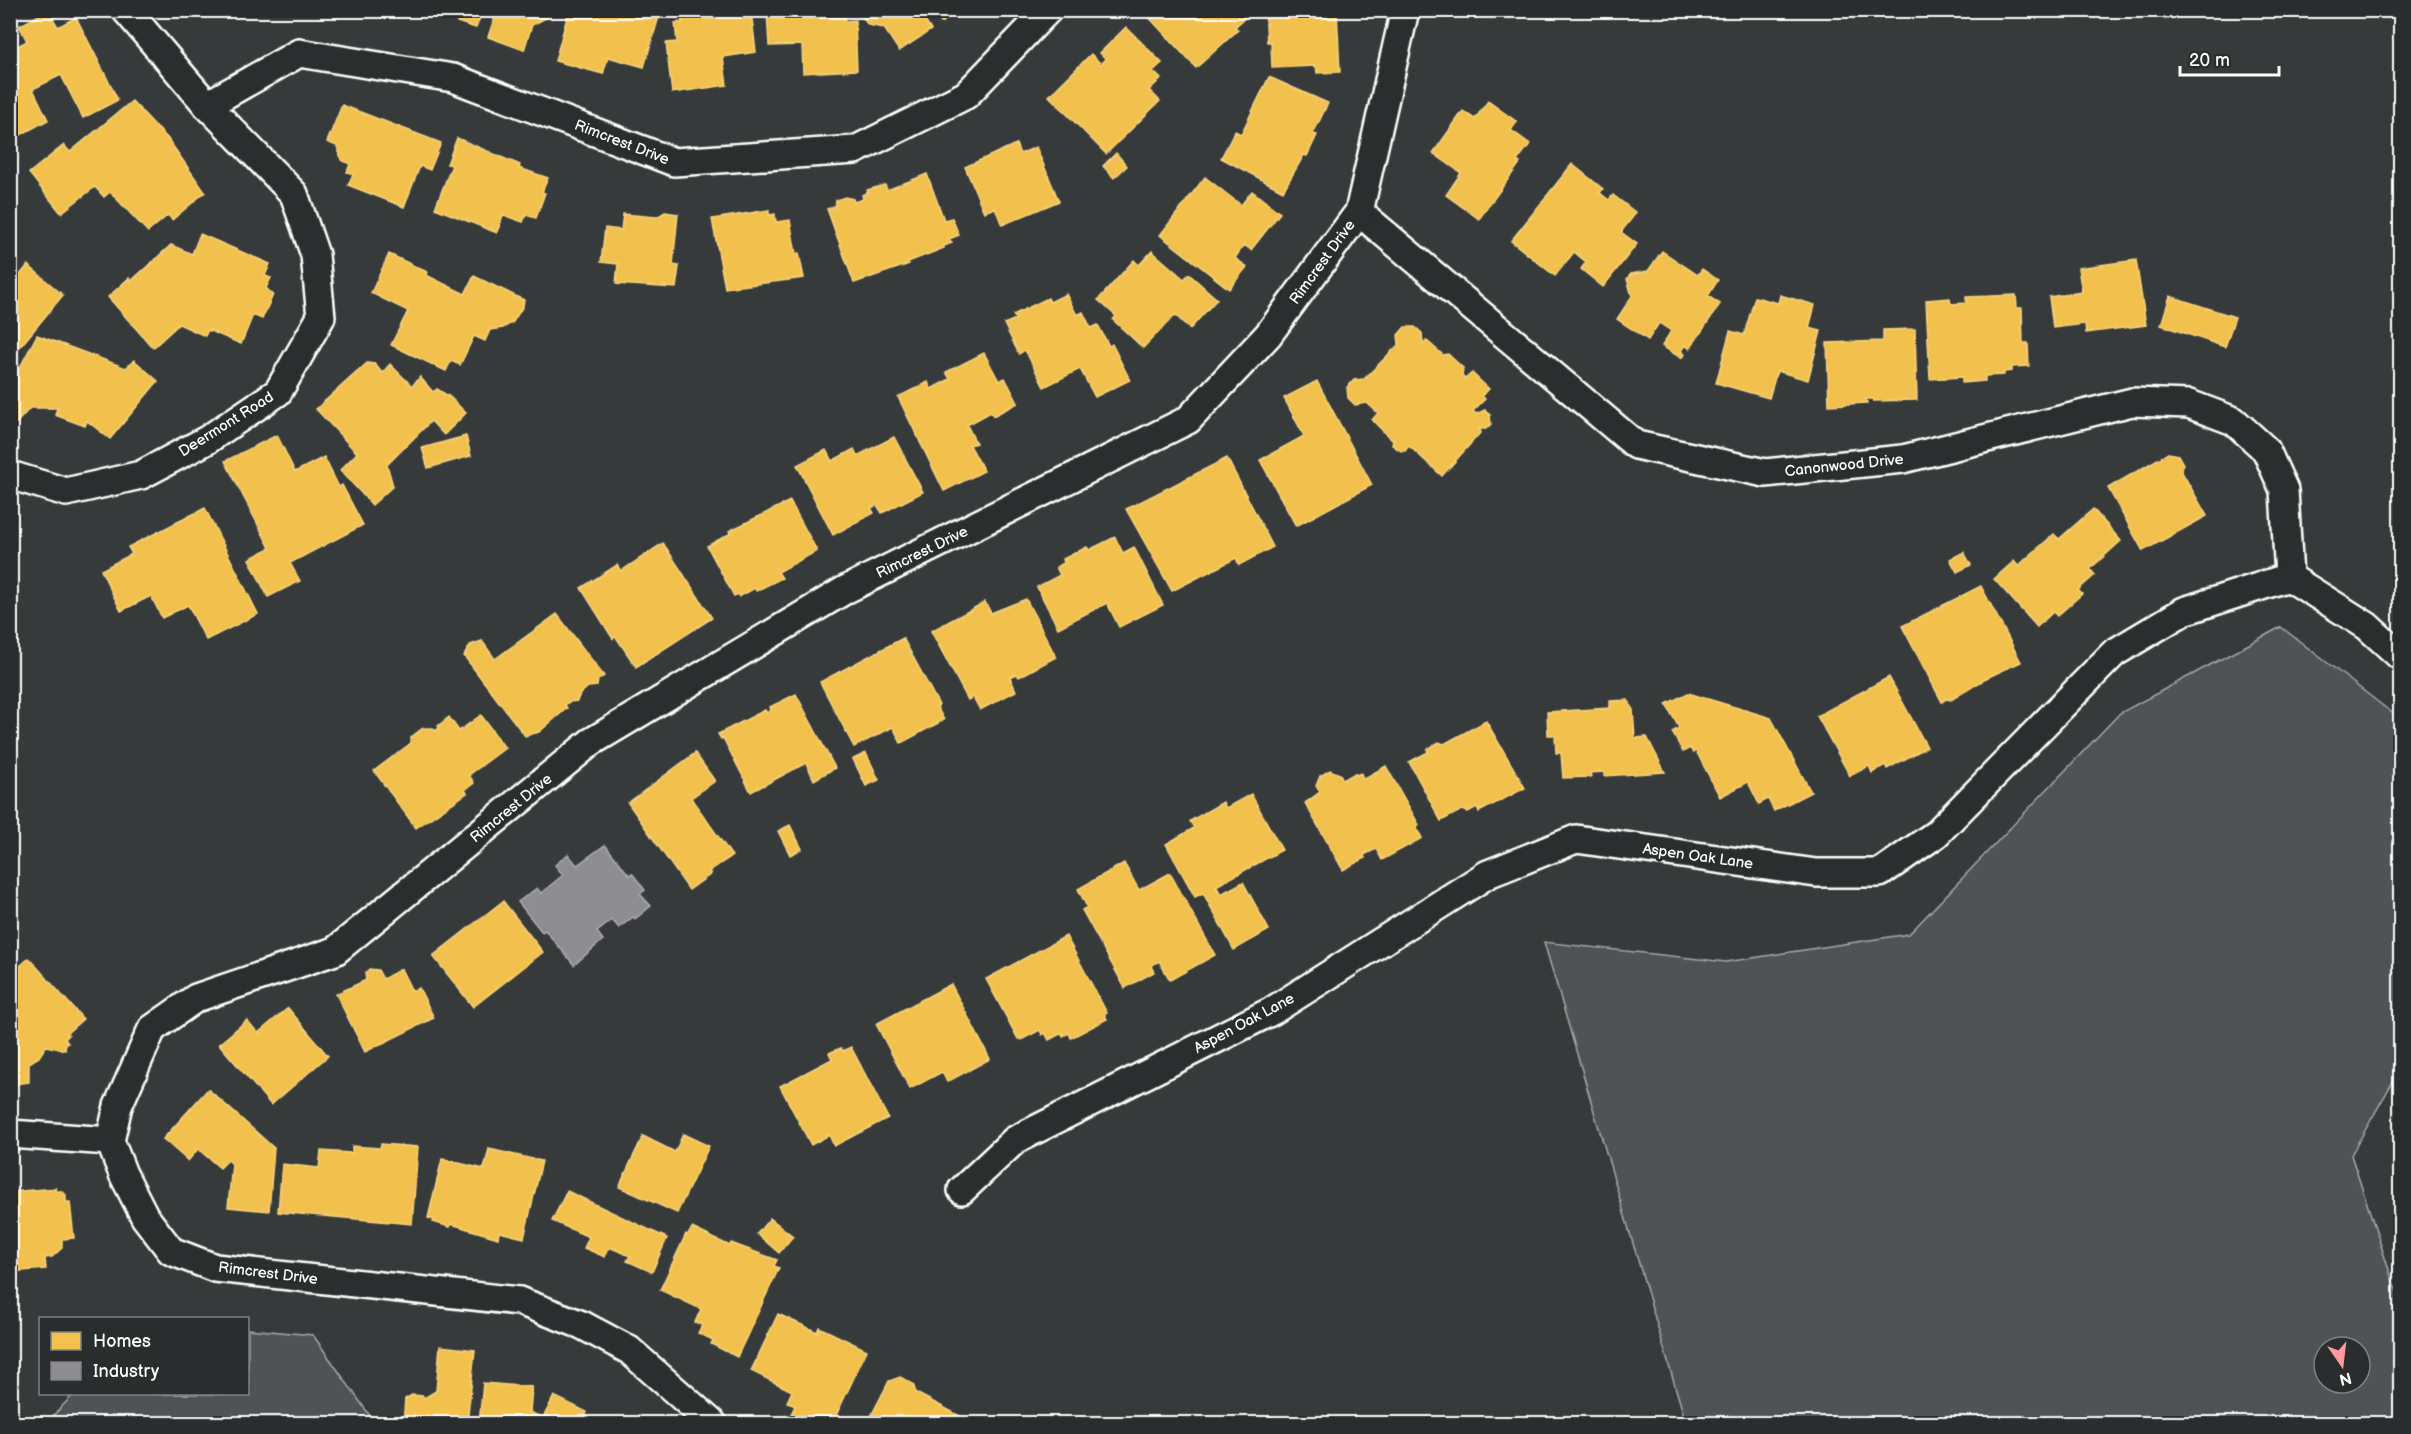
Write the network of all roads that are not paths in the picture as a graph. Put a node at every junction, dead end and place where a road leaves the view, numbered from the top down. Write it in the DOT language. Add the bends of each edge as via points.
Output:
graph roads {
  1 [pos="126,10"];
  2 [pos="1048,10"];
  3 [pos="1405,10"];
  4 [pos="207,105"];
  5 [pos="1359,212"];
  6 [pos="10,475"];
  7 [pos="2289,577"];
  8 [pos="2400,656"];
  9 [pos="10,1134"];
  10 [pos="111,1141"];
  11 [pos="962,1190"];
  12 [pos="713,1424"];
  1 -- 4 [label="street, Deermont Road"];
  2 -- 4 [label="street, Rimcrest Drive" via="966,95 855,150 674,162 453,78 299,53"];
  3 -- 5 [label="street, Rimcrest Drive"];
  4 -- 6 [label="street, Deermont Road" via="294,195 315,255 321,317 278,392 207,440 141,475 66,492"];
  5 -- 7 [label="street, Canonwood Drive" via="1636,445 1765,474 1903,459 2132,402 2189,404 2234,421 2266,450 2284,490"];
  5 -- 10 [label="street, Rimcrest Drive" via="1268,335 1188,420 845,590 591,742 335,951 196,998 152,1029 118,1106"];
  7 -- 8 [label="street" via="2367,626"];
  7 -- 11 [label="street, Aspen Oak Lane" via="2184,611 2114,653 1936,834 1880,873 1816,873 1576,839 1488,874 1272,1011 1015,1140"];
  9 -- 10 [label="street"];
  10 -- 12 [label="street, Rimcrest Drive" via="146,1217 171,1251 215,1268 519,1301 582,1325 629,1350"];
}
